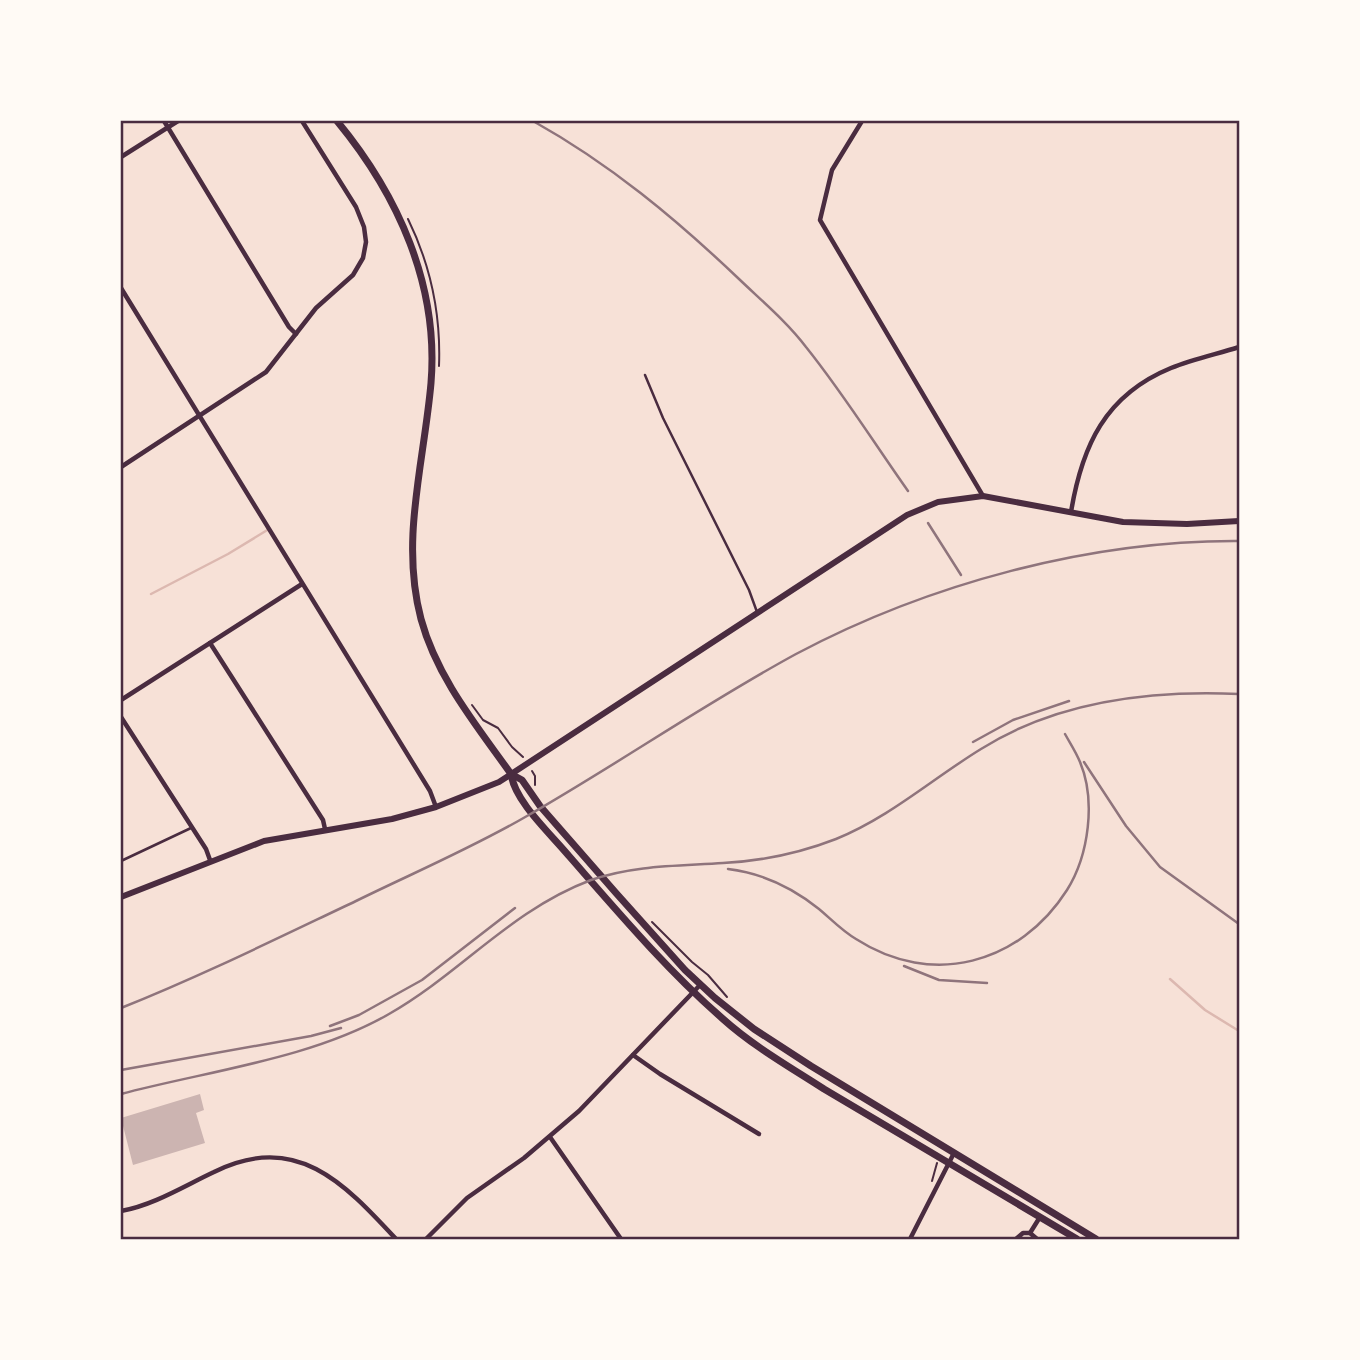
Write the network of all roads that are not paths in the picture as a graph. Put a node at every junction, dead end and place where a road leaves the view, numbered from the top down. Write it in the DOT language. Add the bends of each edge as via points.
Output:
graph roads {
  1 [pos="164,121"];
  2 [pos="178,121"];
  3 [pos="302,121"];
  4 [pos="337,121"];
  5 [pos="862,121"];
  6 [pos="168,127"];
  7 [pos="121,157"];
  8 [pos="121,288"];
  9 [pos="296,334"];
  10 [pos="1239,347"];
  11 [pos="645,375"];
  12 [pos="200,417"];
  13 [pos="121,467"];
  14 [pos="983,496"];
  15 [pos="1071,513"];
  16 [pos="1239,521"];
  17 [pos="302,584"];
  18 [pos="757,613"];
  19 [pos="210,643"];
  20 [pos="121,700"];
  21 [pos="121,717"];
  22 [pos="511,774"];
  23 [pos="436,807"];
  24 [pos="192,828"];
  25 [pos="325,830"];
  26 [pos="210,860"];
  27 [pos="121,861"];
  28 [pos="121,897"];
  29 [pos="700,985"];
  30 [pos="694,992"];
  31 [pos="633,1055"];
  32 [pos="760,1134"];
  33 [pos="550,1137"];
  34 [pos="954,1153"];
  35 [pos="949,1162"];
  36 [pos="121,1211"];
  37 [pos="1040,1217"];
  38 [pos="1030,1233"];
  39 [pos="396,1239"];
  40 [pos="426,1239"];
  41 [pos="621,1239"];
  42 [pos="910,1239"];
  43 [pos="1016,1239"];
  44 [pos="1037,1239"];
  45 [pos="1077,1239"];
  46 [pos="1096,1239"];
  1 -- 6 [label="street"];
  2 -- 6 [label="street"];
  3 -- 9 [label="street" via="356,207 366,242 353,275 316,308"];
  4 -- 22 [label="main road" via="402,222 429,307 431,383 411,531 421,620 456,696"];
  5 -- 14 [label="street" via="832,170 820,220"];
  6 -- 7 [label="street"];
  6 -- 9 [label="street"];
  8 -- 12 [label="street"];
  9 -- 12 [label="street" via="266,372"];
  10 -- 15 [label="street" via="1151,377 1115,406 1090,443 1076,481"];
  11 -- 18 [label="lane"];
  12 -- 13 [label="street"];
  12 -- 17 [label="street"];
  14 -- 15 [label="street"];
  14 -- 18 [label="street" via="939,502 907,515"];
  15 -- 16 [label="street" via="1124,522"];
  17 -- 19 [label="street"];
  17 -- 23 [label="street"];
  18 -- 22 [label="street"];
  19 -- 20 [label="street"];
  19 -- 25 [label="street" via="323,820"];
  21 -- 24 [label="street"];
  22 -- 23 [label="street"];
  22 -- 29 [label="main road" via="532,787 616,893"];
  22 -- 30 [label="main road" via="528,808"];
  23 -- 25 [label="street"];
  24 -- 26 [label="street"];
  24 -- 27 [label="lane"];
  25 -- 26 [label="street" via="264,841"];
  26 -- 28 [label="street"];
  29 -- 30 [label="street"];
  29 -- 34 [label="main road" via="754,1029"];
  30 -- 31 [label="street"];
  30 -- 35 [label="main road" via="724,1021 792,1069"];
  31 -- 32 [label="street"];
  31 -- 33 [label="street"];
  33 -- 40 [label="street" via="467,1198"];
  33 -- 41 [label="street"];
  34 -- 35 [label="street"];
  34 -- 46 [label="main road"];
  35 -- 37 [label="main road"];
  35 -- 42 [label="street"];
  36 -- 39 [label="street" via="149,1204 235,1163 281,1158 312,1166 337,1180"];
  37 -- 38 [label="street"];
  37 -- 45 [label="main road"];
  38 -- 43 [label="street"];
  38 -- 44 [label="street"];
}
